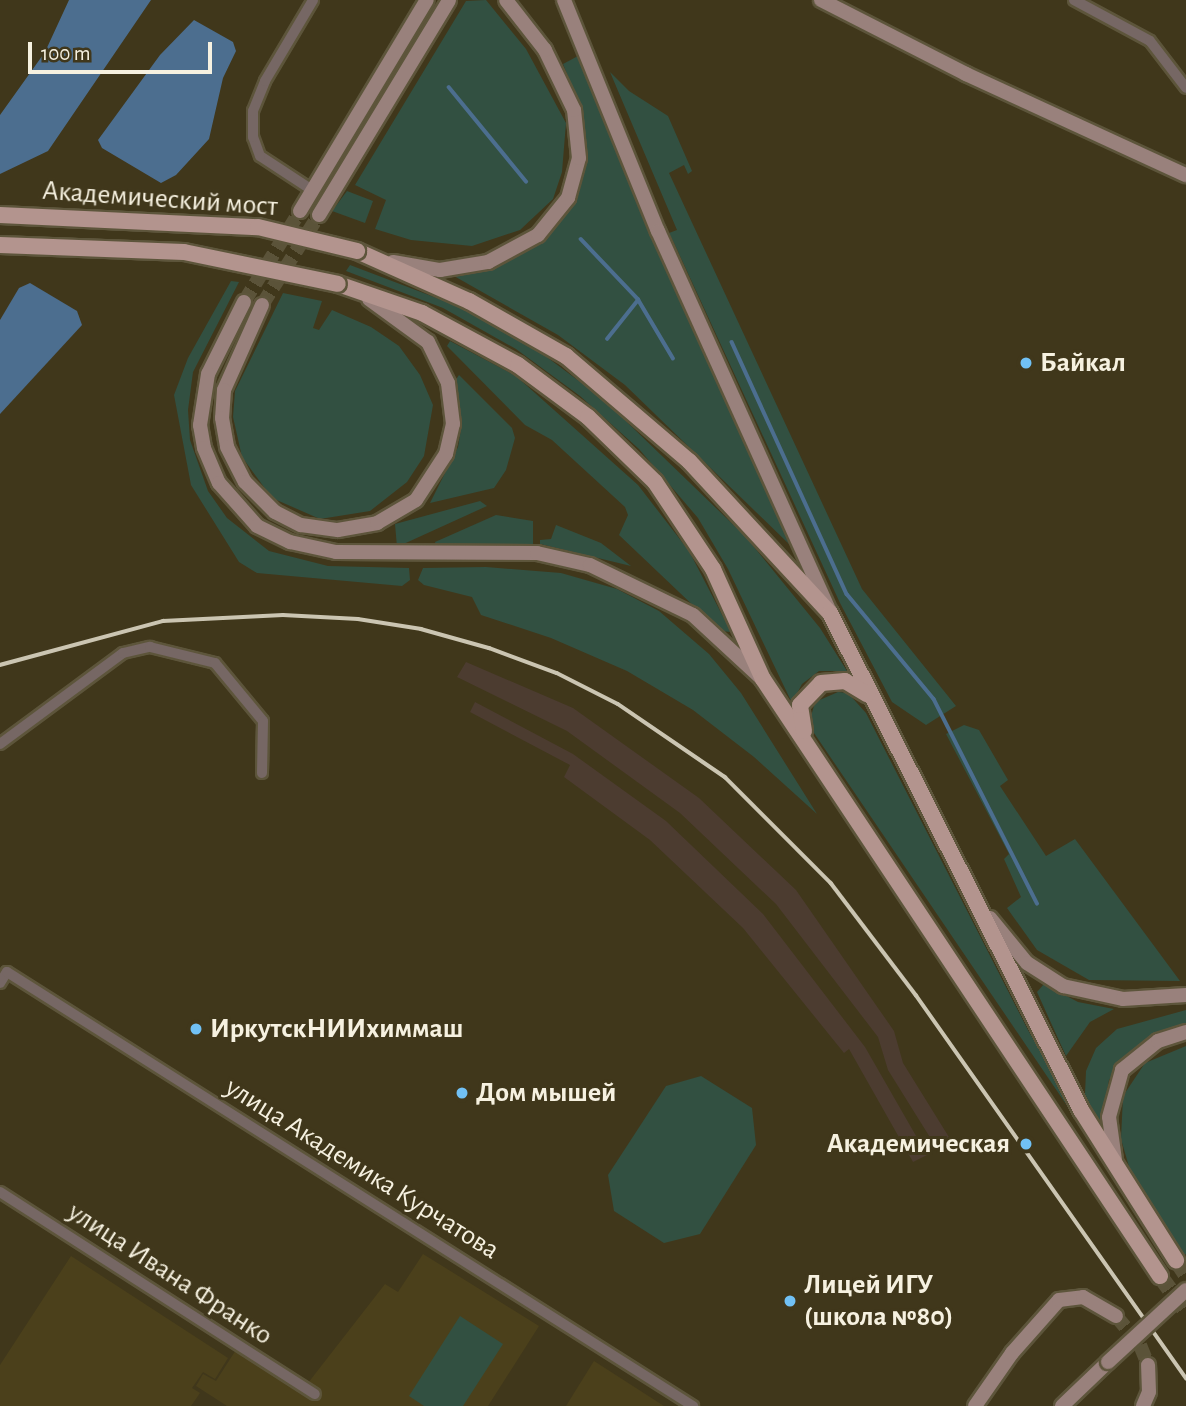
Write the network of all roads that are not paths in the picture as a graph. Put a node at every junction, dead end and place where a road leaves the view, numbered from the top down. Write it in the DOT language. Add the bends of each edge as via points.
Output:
graph roads {
  1 [pos="313,0"];
  2 [pos="427,0"];
  3 [pos="449,0"];
  4 [pos="506,0"];
  5 [pos="564,0"];
  6 [pos="821,0"];
  7 [pos="1074,0"];
  8 [pos="1186,88"];
  9 [pos="1186,175"];
  10 [pos="312,190"];
  11 [pos="299,211"];
  12 [pos="0,215"];
  13 [pos="319,215"];
  14 [pos="0,245"];
  15 [pos="378,258"];
  16 [pos="356,292"];
  17 [pos="244,302"];
  18 [pos="262,306"];
  19 [pos="830,613"];
  20 [pos="763,679"];
  21 [pos="871,699"];
  22 [pos="0,744"];
  23 [pos="816,758"];
  24 [pos="262,773"];
  25 [pos="965,883"];
  26 [pos="0,983"];
  27 [pos="1182,995"];
  28 [pos="1186,1031"];
  29 [pos="1126,1187"];
  30 [pos="0,1192"];
  31 [pos="1176,1261"];
  32 [pos="1160,1276"];
  33 [pos="1186,1290"];
  34 [pos="1115,1317"];
  35 [pos="1148,1365"];
  36 [pos="315,1394"];
  37 [pos="692,1406"];
  38 [pos="975,1406"];
  39 [pos="1062,1406"];
  40 [pos="1143,1406"];
  1 -- 10 [label="street" via="265,81 253,111 253,137 260,156"];
  2 -- 10 [label="main road"];
  3 -- 13 [label="main road"];
  4 -- 15 [label="main road" via="545,50 574,110 579,158 568,198 532,240 480,265 430,269"];
  5 -- 19 [label="main road" via="658,231"];
  6 -- 9 [label="main road" via="966,74"];
  7 -- 8 [label="street" via="1150,41"];
  10 -- 11 [label="main road"];
  12 -- 15 [label="main road, Академический мост, bridge" via="258,227"];
  14 -- 16 [label="main road, Академический мост, bridge" via="184,252 338,284"];
  15 -- 19 [label="main road, Академический мост" via="515,325 612,392 689,461"];
  16 -- 18 [label="main road" via="428,342 448,383 453,424 446,454 416,500 386,519 347,530 316,529 283,517 250,488 230,456 222,418 224,390"];
  16 -- 20 [label="main road, Академический мост" via="422,313 487,346 536,377 609,436 654,482 693,535"];
  17 -- 20 [label="main road" via="208,374 200,425 219,483 257,526 290,542 336,552 537,553 590,565 693,615"];
  19 -- 21 [label="main road, Академический мост"];
  20 -- 23 [label="main road, Академический мост"];
  21 -- 23 [label="main road" via="858,686 838,679 807,693 799,714"];
  21 -- 25 [label="main road, Академический мост"];
  22 -- 24 [label="street" via="123,653 150,647 215,663 263,721"];
  23 -- 32 [label="main road"];
  25 -- 27 [label="main road" via="1013,948 1054,981 1099,996"];
  25 -- 29 [label="main road, Академический мост" via="1081,1110"];
  26 -- 37 [label="street, улица Академика Курчатова" via="7,972"];
  28 -- 29 [label="main road" via="1144,1049 1114,1085 1109,1133"];
  29 -- 31 [label="main road, Академический мост"];
  30 -- 36 [label="street, улица Ивана Франко"];
  33 -- 39 [label="main road, bridge"];
  34 -- 38 [label="main road" via="1083,1297 1059,1300 1012,1353"];
  35 -- 40 [label="main road" via="1149,1392"];
}
